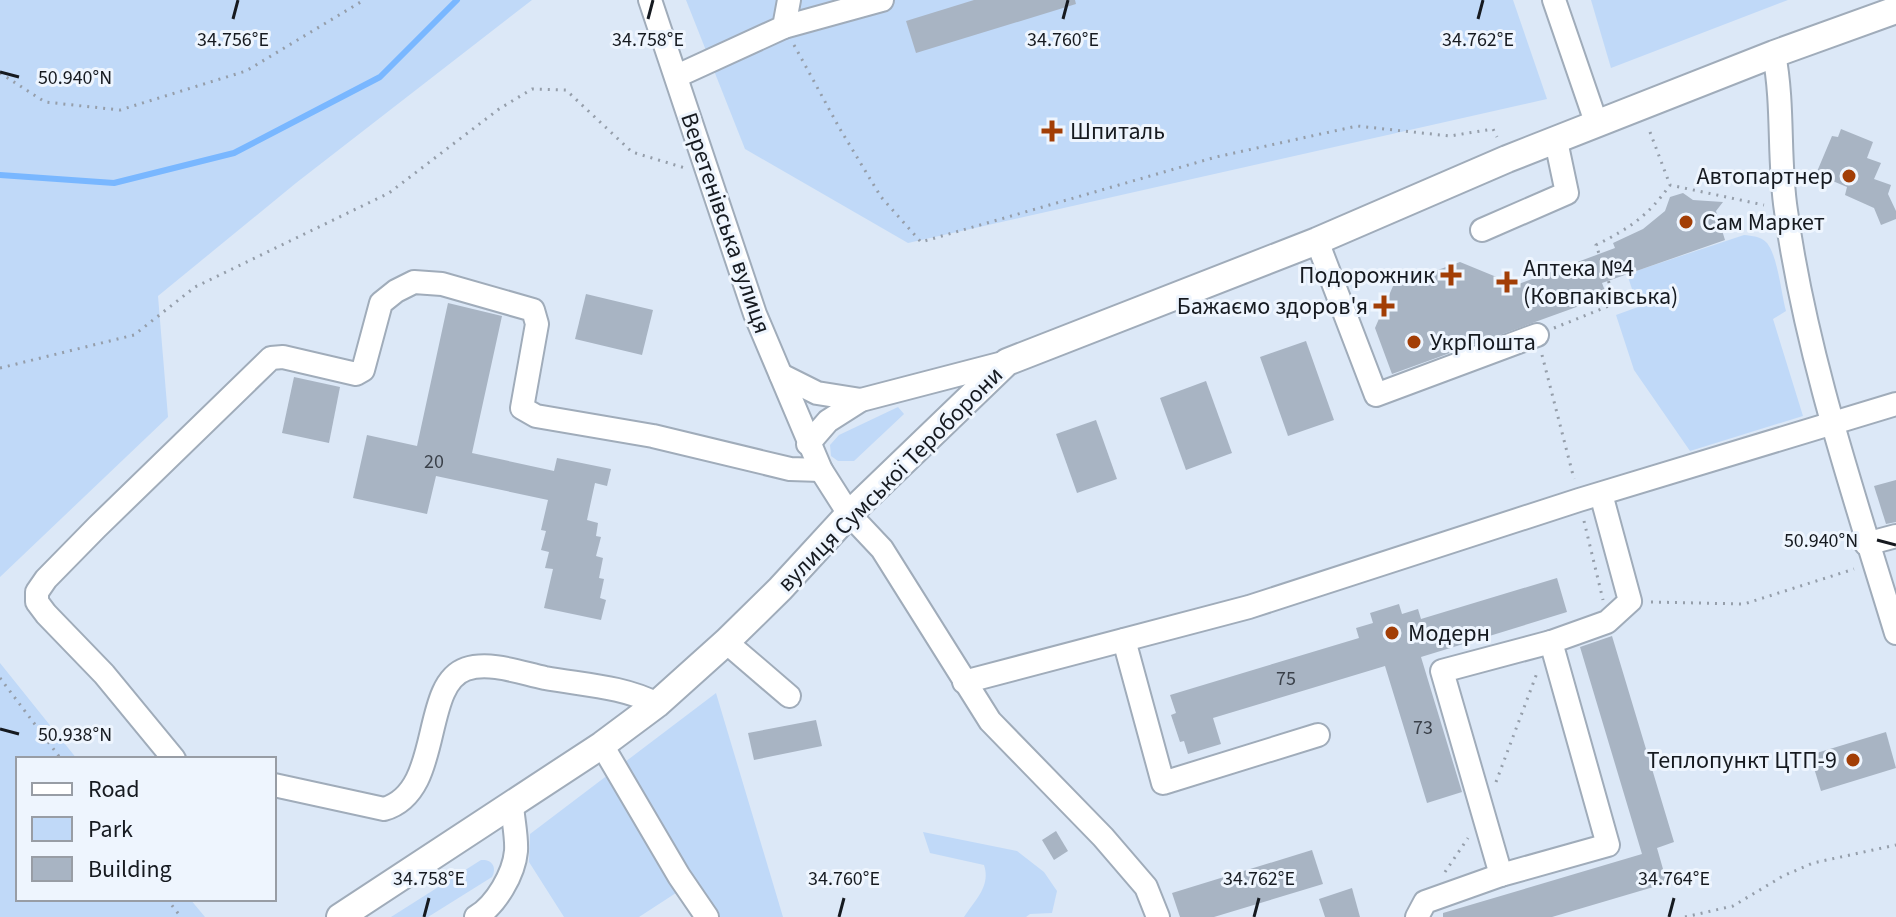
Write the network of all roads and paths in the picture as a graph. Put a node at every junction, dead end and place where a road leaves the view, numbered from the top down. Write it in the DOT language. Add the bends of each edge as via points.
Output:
graph roads {
  1 [pos="364,0"];
  2 [pos="650,0"];
  3 [pos="789,0"];
  4 [pos="882,0"];
  5 [pos="1554,0"];
  6 [pos="1896,10"];
  7 [pos="784,27"];
  8 [pos="1774,54"];
  9 [pos="0,73"];
  10 [pos="677,76"];
  11 [pos="1597,125"];
  12 [pos="1493,129"];
  13 [pos="1650,132"];
  14 [pos="1556,141"];
  15 [pos="711,176"];
  16 [pos="1670,185"];
  17 [pos="1785,210"];
  18 [pos="1482,230"];
  19 [pos="1317,241"];
  20 [pos="1537,335"];
  21 [pos="1007,362"];
  22 [pos="0,368"];
  23 [pos="781,375"];
  24 [pos="861,400"];
  25 [pos="1896,404"];
  26 [pos="1833,423"];
  27 [pos="808,444"];
  28 [pos="821,470"];
  29 [pos="1601,494"];
  30 [pos="849,514"];
  31 [pos="1896,536"];
  32 [pos="1870,554"];
  33 [pos="1630,601"];
  34 [pos="1896,633"];
  35 [pos="1124,640"];
  36 [pos="726,642"];
  37 [pos="1551,642"];
  38 [pos="0,678"];
  39 [pos="964,682"];
  40 [pos="789,696"];
  41 [pos="657,704"];
  42 [pos="1318,735"];
  43 [pos="602,745"];
  44 [pos="59,757"];
  45 [pos="172,757"];
  46 [pos="276,785"];
  47 [pos="512,805"];
  48 [pos="1896,845"];
  49 [pos="1501,875"];
  50 [pos="169,901"];
  51 [pos="181,917"];
  52 [pos="340,917"];
  53 [pos="476,917"];
  54 [pos="707,917"];
  55 [pos="1158,917"];
  56 [pos="1417,917"];
  57 [pos="1685,917"];
  1 -- 9 [label="path" via="246,71 120,110 45,102"];
  2 -- 10 [label="street, Веретенівська вулиця"];
  3 -- 7 [label="street"];
  4 -- 7 [label="street"];
  5 -- 11 [label="street"];
  6 -- 8 [label="main road, вулиця Сумської Тероборони"];
  7 -- 10 [label="street"];
  7 -- 12 [label="path" via="881,197 921,242 1216,157 1357,126 1450,136"];
  8 -- 11 [label="main road, вулиця Сумської Тероборони"];
  8 -- 17 [label="street"];
  10 -- 15 [label="street, Веретенівська вулиця"];
  11 -- 14 [label="main road, вулиця Сумської Тероборони"];
  13 -- 16 [label="path"];
  14 -- 18 [label="street" via="1567,193"];
  14 -- 19 [label="main road, вулиця Сумської Тероборони"];
  15 -- 22 [label="path" via="632,152 566,90 532,89 389,193 195,287 134,335"];
  15 -- 23 [label="street, Веретенівська вулиця" via="755,314"];
  16 -- 17 [label="path"];
  16 -- 20 [label="path" via="1653,209 1596,245 1616,303"];
  17 -- 26 [label="street"];
  19 -- 20 [label="street" via="1376,395"];
  19 -- 21 [label="main road, вулиця Сумської Тероборони"];
  21 -- 24 [label="street"];
  21 -- 30 [label="main road, вулиця Сумської Тероборони"];
  23 -- 24 [label="street" via="817,393"];
  23 -- 27 [label="street, Веретенівська вулиця"];
  24 -- 27 [label="street" via="828,421"];
  25 -- 26 [label="street"];
  26 -- 29 [label="street"];
  26 -- 32 [label="street"];
  27 -- 28 [label="street, Веретенівська вулиця"];
  28 -- 30 [label="street, Веретенівська вулиця"];
  28 -- 45 [label="street" via="790,469 653,436 536,416 522,408 537,324 533,310 442,284 414,282 381,303 363,370 356,374 271,358 37,592 46,614"];
  29 -- 33 [label="street"];
  29 -- 35 [label="street" via="1249,607"];
  30 -- 36 [label="main road, вулиця Сумської Тероборони"];
  30 -- 39 [label="street, Веретенівська вулиця" via="882,549"];
  31 -- 32 [label="street"];
  32 -- 33 [label="path" via="1744,604"];
  32 -- 34 [label="street"];
  33 -- 37 [label="street" via="1607,622"];
  35 -- 39 [label="street"];
  35 -- 42 [label="street" via="1163,783"];
  36 -- 40 [label="street"];
  36 -- 41 [label="main road, вулиця Сумської Тероборони"];
  37 -- 49 [label="street" via="1608,845"];
  37 -- 49 [label="street" via="1442,671"];
  38 -- 44 [label="path"];
  39 -- 55 [label="street, Веретенівська вулиця" via="990,721 1146,887"];
  41 -- 43 [label="main road, вулиця Сумської Тероборони"];
  41 -- 46 [label="street" via="635,693 491,667 467,668 442,694 425,759 398,805 384,809"];
  43 -- 47 [label="main road, вулиця Сумської Тероборони"];
  43 -- 54 [label="street"];
  47 -- 52 [label="main road, вулиця Сумської Тероборони"];
  47 -- 53 [label="street" via="516,851 509,875 486,912"];
  48 -- 57 [label="path" via="1813,863 1733,906"];
  49 -- 56 [label="street" via="1425,902"];
  50 -- 51 [label="path"];
}
